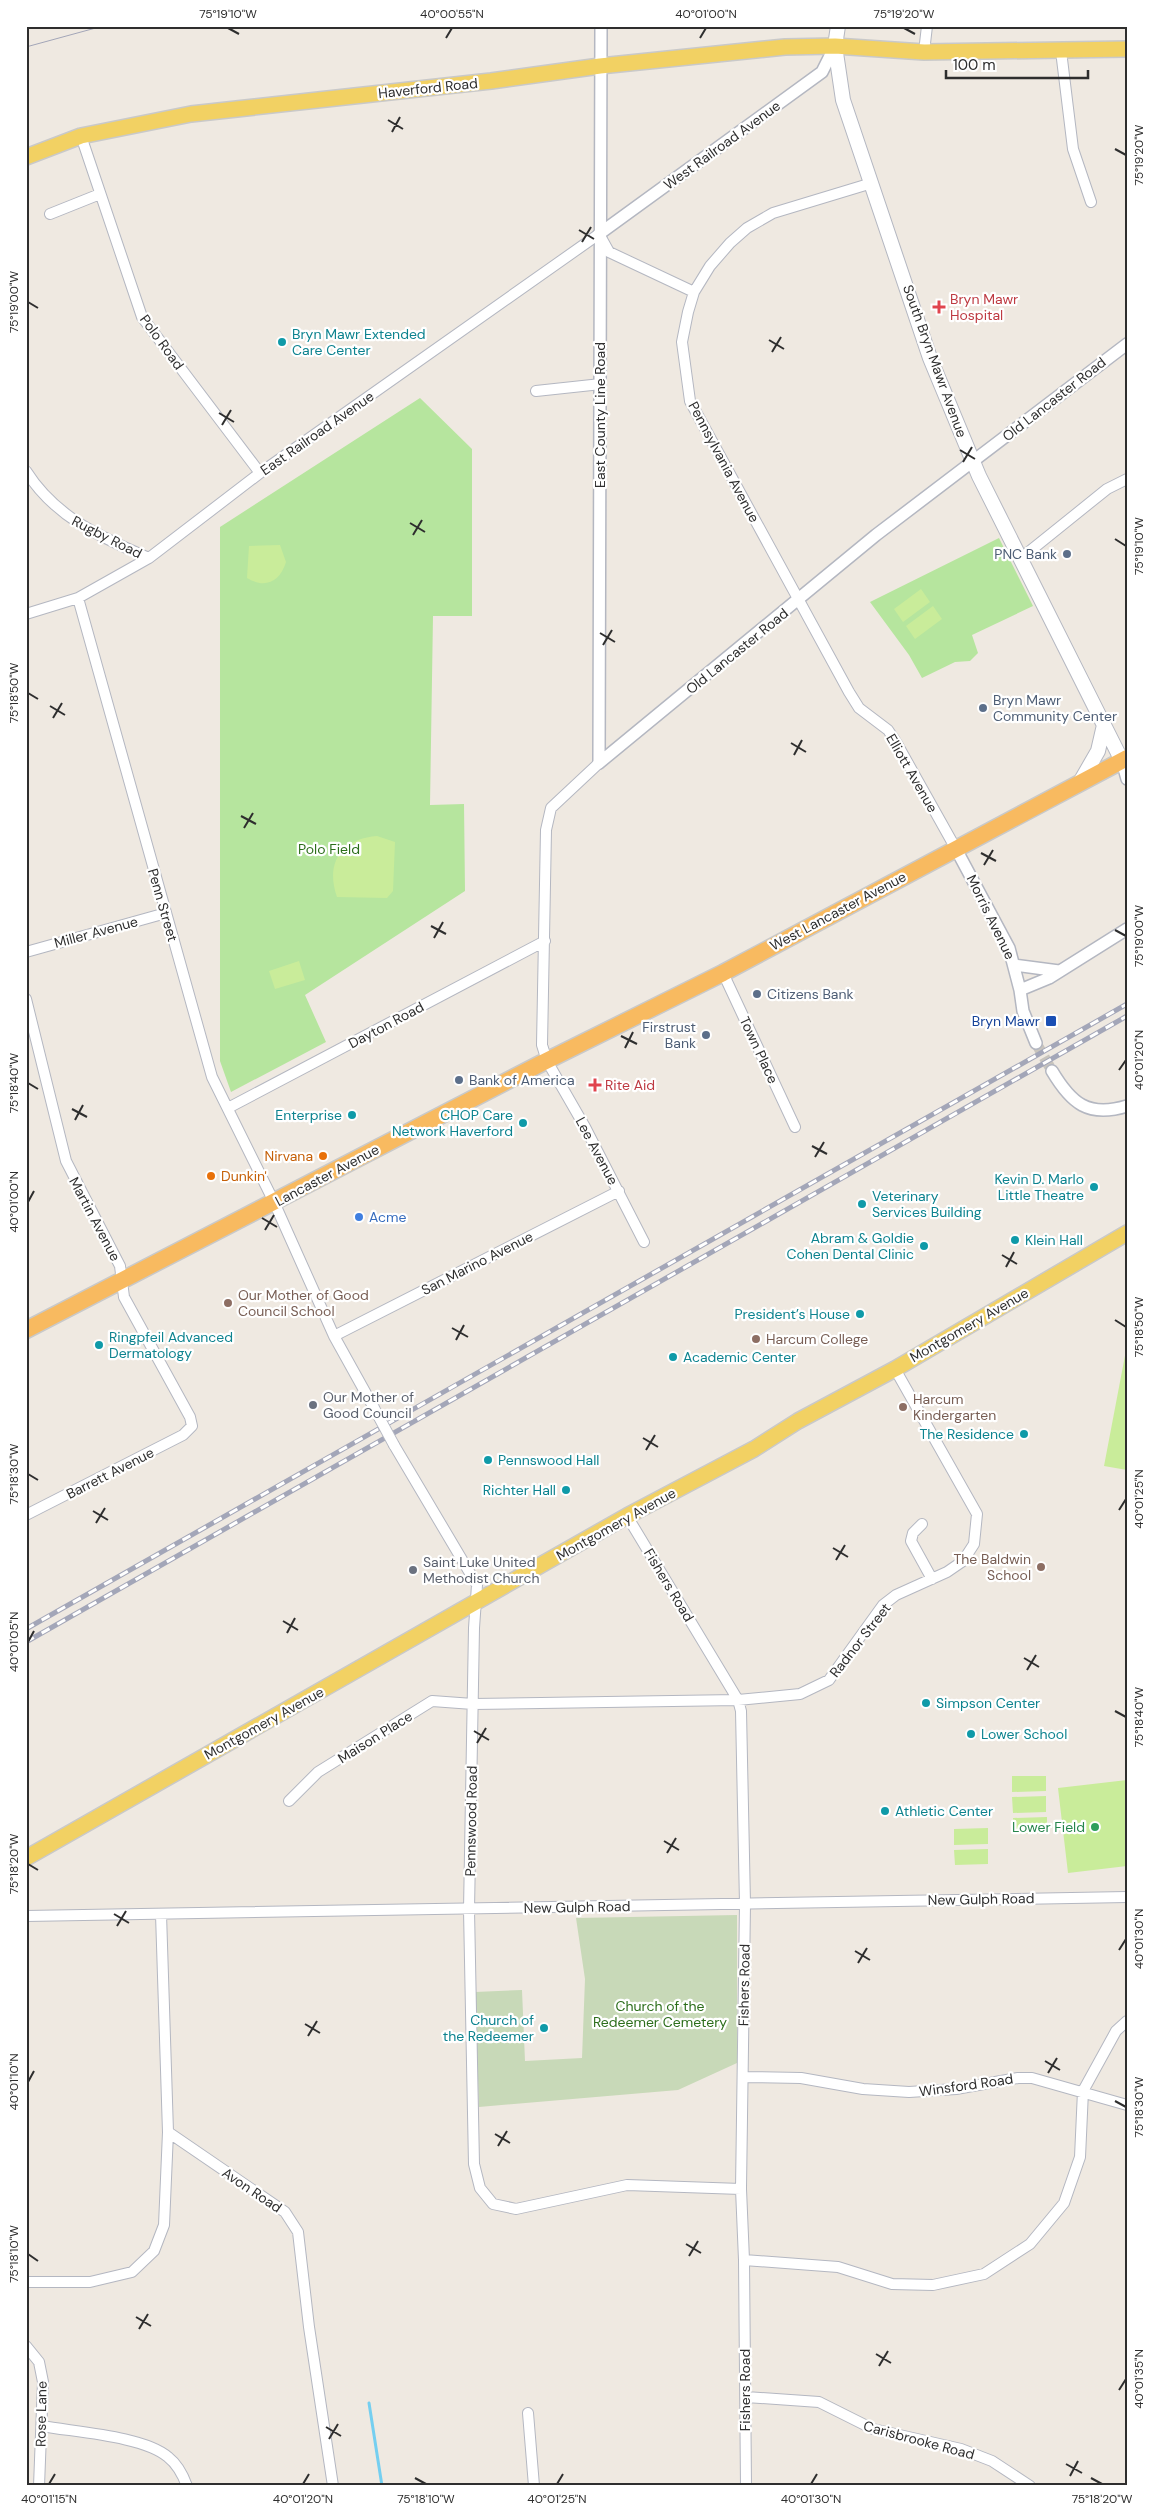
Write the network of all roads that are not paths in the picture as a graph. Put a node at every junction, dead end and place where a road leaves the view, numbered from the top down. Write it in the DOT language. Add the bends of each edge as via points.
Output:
graph roads {
  1 [pos="601,26"];
  2 [pos="838,26"];
  3 [pos="927,26"];
  4 [pos="835,46"];
  5 [pos="1127,49"];
  6 [pos="1061,50"];
  7 [pos="924,52"];
  8 [pos="600,66"];
  9 [pos="80,136"];
  10 [pos="26,156"];
  11 [pos="872,183"];
  12 [pos="100,194"];
  13 [pos="1091,202"];
  14 [pos="50,214"];
  15 [pos="599,234"];
  16 [pos="694,292"];
  17 [pos="1127,344"];
  18 [pos="601,384"];
  19 [pos="536,391"];
  20 [pos="973,462"];
  21 [pos="26,471"];
  22 [pos="260,473"];
  23 [pos="1127,479"];
  24 [pos="148,558"];
  25 [pos="1020,559"];
  26 [pos="78,598"];
  27 [pos="798,601"];
  28 [pos="26,614"];
  29 [pos="1104,725"];
  30 [pos="1124,759"];
  31 [pos="599,763"];
  32 [pos="1127,779"];
  33 [pos="1079,784"];
  34 [pos="956,849"];
  35 [pos="166,913"];
  36 [pos="1127,929"];
  37 [pos="545,941"];
  38 [pos="26,952"];
  39 [pos="1014,965"];
  40 [pos="1059,971"];
  41 [pos="723,973"];
  42 [pos="1020,990"];
  43 [pos="26,999"];
  44 [pos="1036,1043"];
  45 [pos="546,1060"];
  46 [pos="1052,1071"];
  47 [pos="1127,1106"];
  48 [pos="228,1108"];
  49 [pos="795,1127"];
  50 [pos="619,1191"];
  51 [pos="274,1202"];
  52 [pos="1127,1233"];
  53 [pos="644,1242"];
  54 [pos="123,1279"];
  55 [pos="26,1330"];
  56 [pos="334,1336"];
  57 [pos="895,1369"];
  58 [pos="191,1428"];
  59 [pos="26,1515"];
  60 [pos="627,1516"];
  61 [pos="922,1524"];
  62 [pos="932,1579"];
  63 [pos="475,1604"];
  64 [pos="738,1700"];
  65 [pos="473,1704"];
  66 [pos="288,1801"];
  67 [pos="26,1858"];
  68 [pos="1127,1897"];
  69 [pos="745,1904"];
  70 [pos="469,1910"];
  71 [pos="161,1914"];
  72 [pos="26,1916"];
  73 [pos="1127,2021"];
  74 [pos="743,2077"];
  75 [pos="1083,2091"];
  76 [pos="1127,2106"];
  77 [pos="168,2132"];
  78 [pos="741,2189"];
  79 [pos="744,2260"];
  80 [pos="26,2282"];
  81 [pos="26,2346"];
  82 [pos="746,2397"];
  83 [pos="528,2413"];
  84 [pos="42,2426"];
  85 [pos="39,2486"];
  86 [pos="187,2486"];
  87 [pos="333,2486"];
  88 [pos="534,2486"];
  89 [pos="746,2486"];
  90 [pos="1030,2486"];
  1 -- 8 [label="street, East County Line Road"];
  2 -- 4 [label="main road, South Bryn Mawr Avenue"];
  3 -- 7 [label="street"];
  4 -- 7 [label="main road, Haverford Road"];
  4 -- 8 [label="main road, Haverford Road" via="786,47"];
  4 -- 11 [label="main road, South Bryn Mawr Avenue" via="843,100"];
  4 -- 15 [label="street, West Railroad Avenue" via="822,72"];
  5 -- 6 [label="main road, Haverford Road"];
  6 -- 7 [label="main road, Haverford Road"];
  6 -- 13 [label="street" via="1073,148"];
  8 -- 9 [label="main road, Haverford Road" via="191,114"];
  8 -- 15 [label="street, East County Line Road"];
  9 -- 10 [label="main road, Haverford Road"];
  9 -- 12 [label="street, Polo Road"];
  11 -- 16 [label="street, Pennsylvania Avenue" via="773,213 746,228 710,266"];
  11 -- 20 [label="main road, South Bryn Mawr Avenue" via="929,354"];
  12 -- 14 [label="street"];
  12 -- 22 [label="street, Polo Road" via="142,317"];
  15 -- 16 [label="street" via="609,252"];
  15 -- 18 [label="street, East County Line Road"];
  15 -- 22 [label="street, East Railroad Avenue"];
  16 -- 27 [label="street, Pennsylvania Avenue" via="682,342 690,401"];
  17 -- 20 [label="street, Old Lancaster Road"];
  18 -- 19 [label="street"];
  18 -- 31 [label="street, East County Line Road"];
  20 -- 25 [label="main road, South Bryn Mawr Avenue"];
  20 -- 27 [label="street, Old Lancaster Road" via="876,535"];
  21 -- 24 [label="street, Rugby Road" via="62,514 102,538"];
  22 -- 24 [label="street, East Railroad Avenue"];
  23 -- 25 [label="street" via="1107,489"];
  24 -- 26 [label="street, East Railroad Avenue"];
  25 -- 29 [label="main road, South Bryn Mawr Avenue"];
  26 -- 28 [label="street, East Railroad Avenue"];
  26 -- 35 [label="street, Penn Street"];
  27 -- 31 [label="street, Old Lancaster Road"];
  27 -- 34 [label="street, Elliott Avenue" via="859,708 888,730 896,742"];
  29 -- 30 [label="main road, South Bryn Mawr Avenue"];
  29 -- 33 [label="main road" via="1098,751"];
  30 -- 32 [label="street"];
  30 -- 33 [label="highway, West Lancaster Avenue"];
  31 -- 37 [label="street, Old Lancaster Road" via="551,808 545,848"];
  33 -- 34 [label="highway, West Lancaster Avenue"];
  34 -- 39 [label="street, Morris Avenue" via="1009,948"];
  34 -- 41 [label="highway, West Lancaster Avenue"];
  35 -- 38 [label="street, Miller Avenue"];
  35 -- 48 [label="street, Penn Street" via="212,1078"];
  36 -- 40 [label="street"];
  37 -- 45 [label="street, Old Lancaster Road" via="542,1046"];
  37 -- 48 [label="street, Dayton Road"];
  39 -- 40 [label="street"];
  39 -- 42 [label="street, Morris Avenue"];
  40 -- 42 [label="street"];
  41 -- 45 [label="highway, West Lancaster Avenue"];
  41 -- 49 [label="street, Town Place"];
  42 -- 44 [label="street, Morris Avenue" via="1023,1011"];
  43 -- 54 [label="street, Martin Avenue" via="66,1161 120,1266"];
  45 -- 50 [label="street, Lee Avenue"];
  45 -- 51 [label="highway, Lancaster Avenue"];
  46 -- 47 [label="street" via="1065,1093 1082,1106 1113,1110"];
  48 -- 51 [label="street, Penn Street"];
  50 -- 53 [label="street, Lee Avenue"];
  50 -- 56 [label="street, San Marino Avenue"];
  51 -- 54 [label="highway, Lancaster Avenue"];
  51 -- 56 [label="street, Pennswood Road"];
  52 -- 57 [label="main road, Montgomery Avenue"];
  54 -- 55 [label="highway, Lancaster Avenue"];
  54 -- 58 [label="street, Martin Avenue" via="124,1297 190,1418"];
  56 -- 63 [label="street, Pennswood Road, bridge" via="477,1585"];
  57 -- 60 [label="main road, Montgomery Avenue" via="798,1421 754,1450"];
  57 -- 62 [label="street, Radnor Street" via="977,1514 974,1544 962,1561"];
  58 -- 59 [label="street, Barrett Avenue"];
  60 -- 63 [label="main road, Montgomery Avenue"];
  60 -- 64 [label="street, Fishers Road"];
  61 -- 62 [label="street" via="913,1533 911,1541"];
  62 -- 64 [label="street, Radnor Street" via="896,1595 884,1605 829,1680 800,1694"];
  63 -- 65 [label="street, Pennswood Road"];
  63 -- 67 [label="main road, Montgomery Avenue"];
  64 -- 65 [label="street, Radnor Street"];
  64 -- 69 [label="street, Fishers Road" via="741,1711"];
  65 -- 66 [label="street, Maison Place" via="432,1701 318,1772"];
  65 -- 70 [label="street, Pennswood Road"];
  68 -- 69 [label="street, New Gulph Road"];
  69 -- 70 [label="street, New Gulph Road"];
  69 -- 74 [label="street, Fishers Road"];
  70 -- 71 [label="street, New Gulph Road"];
  70 -- 78 [label="street, Pennswood Road" via="474,2164 480,2188 493,2204 516,2209 628,2185"];
  71 -- 72 [label="street, New Gulph Road"];
  71 -- 77 [label="street"];
  73 -- 75 [label="street" via="1116,2031"];
  74 -- 75 [label="street, Winsford Road" via="801,2078 863,2089 909,2092 1032,2078"];
  74 -- 78 [label="street, Fishers Road"];
  75 -- 76 [label="street, Winsford Road"];
  75 -- 79 [label="street" via="1080,2157 1064,2203 1030,2244 984,2274 933,2285 892,2284 838,2267"];
  77 -- 80 [label="street" via="164,2225 154,2251 132,2272 90,2282"];
  77 -- 87 [label="street, Avon Road" via="285,2212 298,2232"];
  78 -- 79 [label="street, Fishers Road"];
  79 -- 82 [label="street, Fishers Road"];
  81 -- 84 [label="street, Rose Lane" via="39,2362 42,2375"];
  82 -- 89 [label="street, Fishers Road"];
  82 -- 90 [label="street, Carisbrooke Road" via="819,2402 873,2429 961,2449 992,2461"];
  83 -- 88 [label="street"];
  84 -- 85 [label="street, Rose Lane"];
  84 -- 86 [label="street" via="141,2443 168,2456 178,2467"];
}
